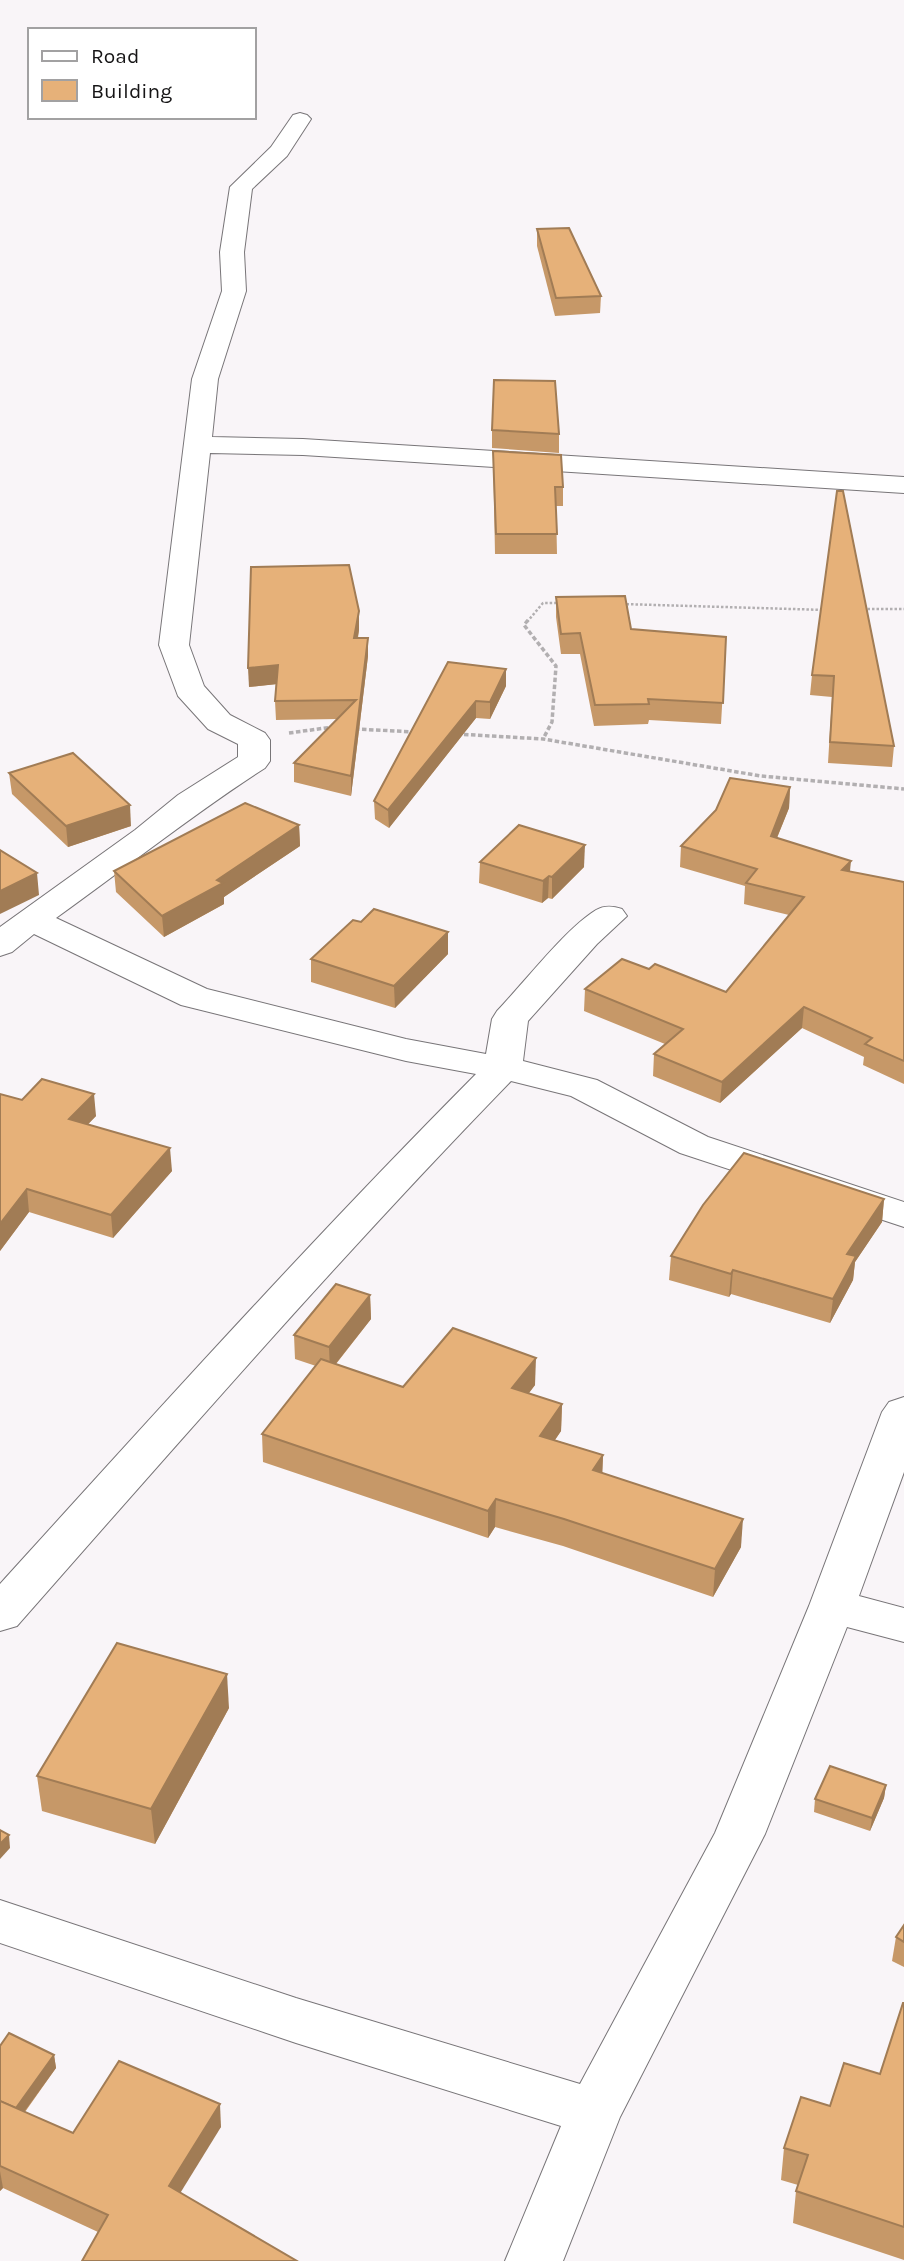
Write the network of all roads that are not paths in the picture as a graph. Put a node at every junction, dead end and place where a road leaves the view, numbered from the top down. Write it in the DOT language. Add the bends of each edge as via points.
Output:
graph roads {
  1 [pos="300,119"];
  2 [pos="198,445"];
  3 [pos="904,485"];
  4 [pos="610,916"];
  5 [pos="30,919"];
  6 [pos="0,945"];
  7 [pos="503,1068"];
  8 [pos="904,1214"];
  9 [pos="904,1412"];
  10 [pos="832,1606"];
  11 [pos="0,1614"];
  12 [pos="904,1625"];
  13 [pos="0,1921"];
  14 [pos="594,2112"];
  15 [pos="534,2261"];
  1 -- 2 [label="street" via="279,151 242,187 232,252 234,291 205,379"];
  2 -- 3 [label="street" via="303,447"];
  2 -- 5 [label="street" via="174,645 189,689 219,722 254,740 254,761"];
  4 -- 7 [label="street" via="510,1019"];
  5 -- 6 [label="street"];
  5 -- 7 [label="street" via="194,997 406,1050"];
  7 -- 8 [label="street" via="584,1088 694,1145"];
  7 -- 11 [label="street" via="246,1339"];
  9 -- 10 [label="street"];
  10 -- 12 [label="street"];
  10 -- 14 [label="street" via="740,1834"];
  13 -- 14 [label="street" via="387,2050"];
  14 -- 15 [label="street"];
}
